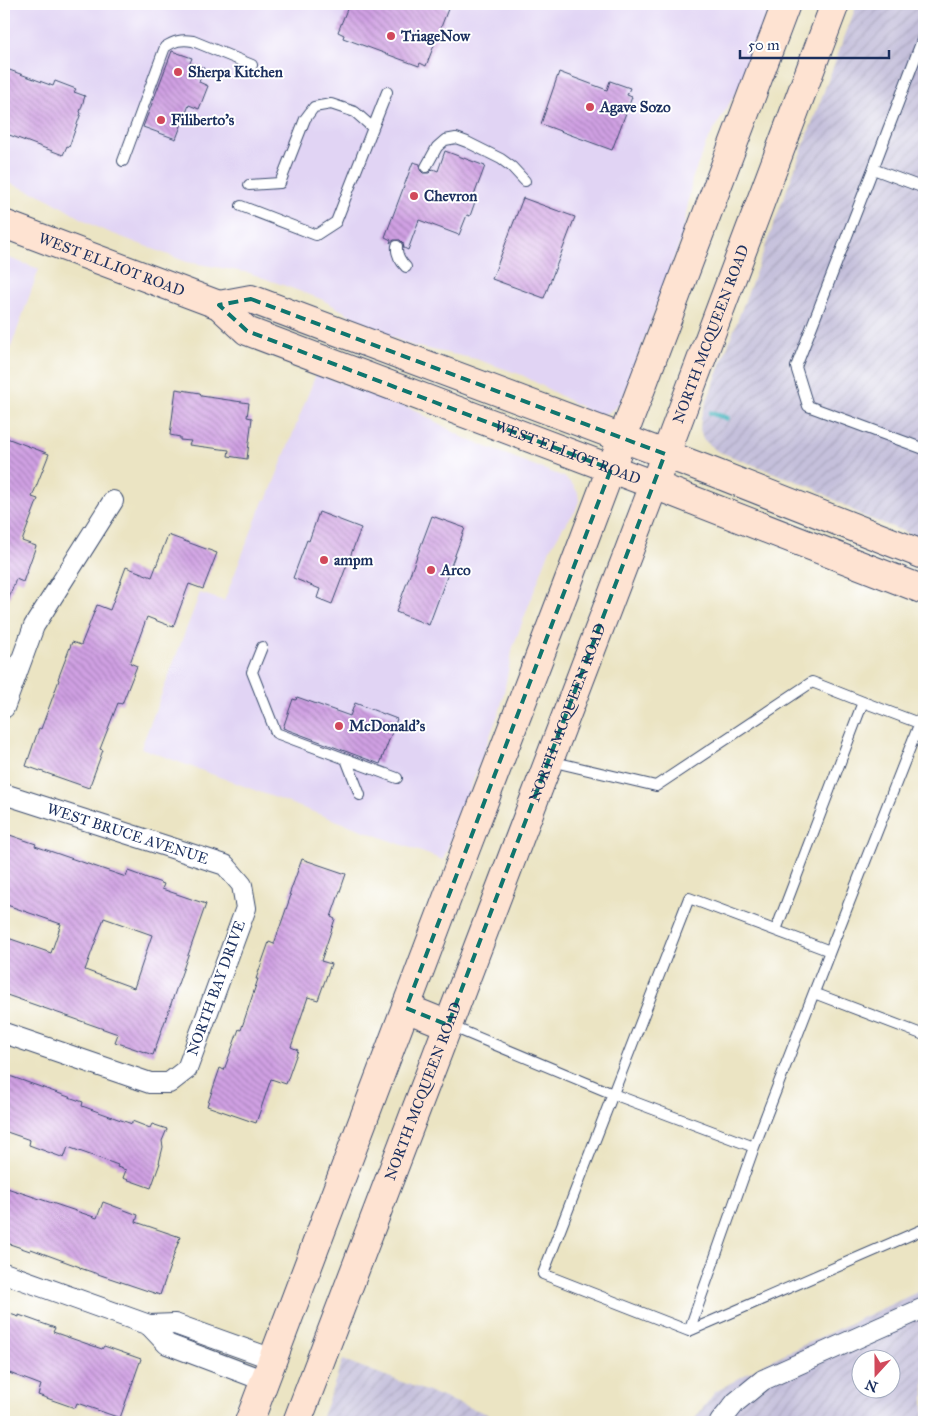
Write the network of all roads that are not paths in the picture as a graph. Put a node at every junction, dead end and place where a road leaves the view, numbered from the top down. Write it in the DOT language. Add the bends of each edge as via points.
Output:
graph roads {
  1 [pos="786,4"];
  2 [pos="835,4"];
  3 [pos="924,35"];
  4 [pos="252,65"];
  5 [pos="387,92"];
  6 [pos="373,128"];
  7 [pos="123,161"];
  8 [pos="426,167"];
  9 [pos="873,169"];
  10 [pos="525,182"];
  11 [pos="249,186"];
  12 [pos="924,188"];
  13 [pos="241,206"];
  14 [pos="4,224"];
  15 [pos="397,246"];
  16 [pos="406,267"];
  17 [pos="219,305"];
  18 [pos="622,439"];
  19 [pos="924,449"];
  20 [pos="665,454"];
  21 [pos="611,469"];
  22 [pos="654,485"];
  23 [pos="113,501"];
  24 [pos="924,555"];
  25 [pos="924,590"];
  26 [pos="262,647"];
  27 [pos="12,662"];
  28 [pos="863,702"];
  29 [pos="4,708"];
  30 [pos="924,712"];
  31 [pos="922,724"];
  32 [pos="346,759"];
  33 [pos="548,761"];
  34 [pos="397,778"];
  35 [pos="4,794"];
  36 [pos="360,795"];
  37 [pos="242,886"];
  38 [pos="776,930"];
  39 [pos="830,951"];
  40 [pos="814,993"];
  41 [pos="406,1008"];
  42 [pos="448,1025"];
  43 [pos="4,1033"];
  44 [pos="924,1035"];
  45 [pos="613,1094"];
  46 [pos="754,1147"];
  47 [pos="924,1229"];
  48 [pos="4,1273"];
  49 [pos="924,1308"];
  50 [pos="149,1325"];
  51 [pos="191,1330"];
  52 [pos="688,1331"];
  53 [pos="183,1350"];
  54 [pos="269,1370"];
  55 [pos="249,1422"];
  56 [pos="297,1422"];
  57 [pos="720,1422"];
  1 -- 18 [label="main road"];
  2 -- 20 [label="main road, NORTH MCQUEEN ROAD"];
  3 -- 9 [label="lane"];
  4 -- 7 [label="lane" via="192,41 182,40 165,47"];
  5 -- 6 [label="lane"];
  6 -- 11 [label="lane" via="355,112 331,104 314,107 304,119 280,183"];
  6 -- 13 [label="lane" via="336,222 316,235"];
  8 -- 10 [label="lane" via="445,140 456,138 501,158"];
  9 -- 12 [label="lane"];
  9 -- 19 [label="lane" via="796,368 808,406"];
  14 -- 17 [label="main road, WEST ELLIOT ROAD"];
  15 -- 16 [label="lane" via="400,262"];
  17 -- 18 [label="main road" via="251,299"];
  17 -- 21 [label="main road, WEST ELLIOT ROAD" via="248,331"];
  18 -- 20 [label="main road"];
  18 -- 21 [label="main road"];
  20 -- 22 [label="main road, NORTH MCQUEEN ROAD"];
  20 -- 24 [label="main road"];
  21 -- 22 [label="main road, WEST ELLIOT ROAD"];
  21 -- 41 [label="main road"];
  22 -- 25 [label="main road, WEST ELLIOT ROAD"];
  22 -- 33 [label="main road, NORTH MCQUEEN ROAD"];
  23 -- 27 [label="street"];
  26 -- 32 [label="lane" via="252,672 276,733"];
  27 -- 29 [label="street"];
  28 -- 31 [label="lane"];
  28 -- 33 [label="lane" via="812,682 656,786"];
  28 -- 38 [label="lane"];
  30 -- 31 [label="lane"];
  31 -- 39 [label="lane"];
  32 -- 34 [label="lane"];
  32 -- 36 [label="lane"];
  33 -- 42 [label="main road, NORTH MCQUEEN ROAD"];
  35 -- 37 [label="street, WEST BRUCE AVENUE" via="225,865"];
  37 -- 43 [label="street, NORTH BAY DRIVE" via="246,908 187,1069 169,1083 150,1083"];
  38 -- 39 [label="lane"];
  38 -- 45 [label="lane" via="689,898"];
  39 -- 40 [label="lane"];
  40 -- 44 [label="lane"];
  40 -- 46 [label="lane"];
  41 -- 42 [label="main road"];
  41 -- 54 [label="main road"];
  42 -- 45 [label="lane"];
  42 -- 56 [label="main road, NORTH MCQUEEN ROAD"];
  45 -- 46 [label="lane"];
  45 -- 52 [label="lane" via="543,1274"];
  46 -- 52 [label="lane"];
  47 -- 52 [label="lane"];
  48 -- 50 [label="street"];
  49 -- 57 [label="street" via="762,1380 736,1402"];
  50 -- 51 [label="street" via="175,1324"];
  50 -- 53 [label="street" via="167,1344"];
  51 -- 53 [label="street"];
  51 -- 54 [label="street"];
  53 -- 54 [label="street"];
  54 -- 55 [label="main road"];
}
